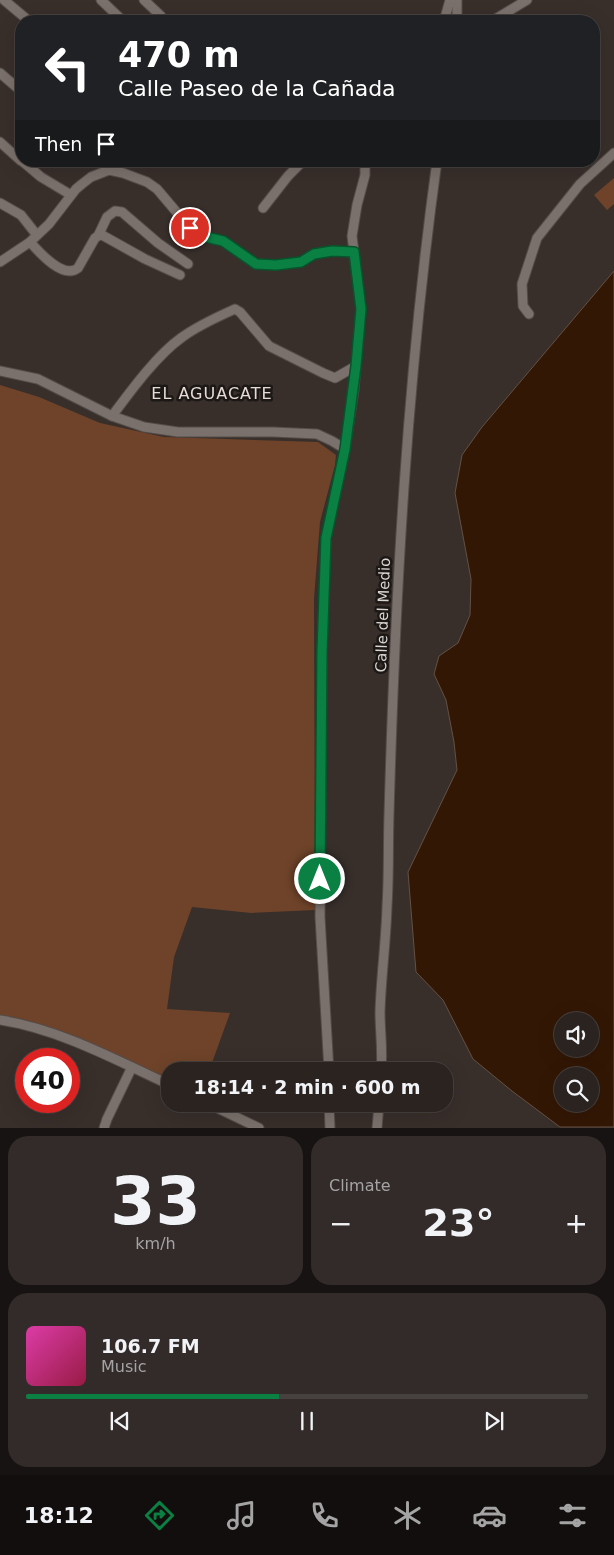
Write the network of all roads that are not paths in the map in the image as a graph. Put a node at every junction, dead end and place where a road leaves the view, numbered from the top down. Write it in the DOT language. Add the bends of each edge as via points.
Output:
graph roads {
  1 [pos="4,0"];
  2 [pos="102,0"];
  3 [pos="144,0"];
  4 [pos="450,0"];
  5 [pos="457,0"];
  6 [pos="527,0"];
  7 [pos="22,15"];
  8 [pos="117,15"];
  9 [pos="160,15"];
  10 [pos="446,15"];
  11 [pos="458,15"];
  12 [pos="502,15"];
  13 [pos="0,72"];
  14 [pos="15,86"];
  15 [pos="0,142"];
  16 [pos="614,154"];
  17 [pos="15,155"];
  18 [pos="600,166"];
  19 [pos="29,167"];
  20 [pos="106,167"];
  21 [pos="297,167"];
  22 [pos="365,167"];
  23 [pos="436,167"];
  24 [pos="599,167"];
  25 [pos="109,170"];
  26 [pos="71,195"];
  27 [pos="0,203"];
  28 [pos="263,208"];
  29 [pos="36,234"];
  30 [pos="98,236"];
  31 [pos="30,242"];
  32 [pos="354,252"];
  33 [pos="0,262"];
  34 [pos="188,264"];
  35 [pos="180,274"];
  36 [pos="529,314"];
  37 [pos="356,366"];
  38 [pos="0,371"];
  39 [pos="112,416"];
  40 [pos="345,449"];
  41 [pos="0,1020"];
  42 [pos="328,1062"];
  43 [pos="382,1062"];
  44 [pos="132,1067"];
  45 [pos="161,1081"];
  46 [pos="223,1112"];
  47 [pos="329,1112"];
  48 [pos="378,1112"];
  49 [pos="246,1125"];
  50 [pos="104,1128"];
  51 [pos="259,1128"];
  52 [pos="330,1128"];
  53 [pos="377,1128"];
  1 -- 7 [label="street"];
  2 -- 8 [label="street"];
  3 -- 9 [label="street"];
  4 -- 10 [label="street"];
  5 -- 11 [label="street"];
  6 -- 12 [label="street"];
  13 -- 14 [label="street"];
  15 -- 17 [label="street"];
  16 -- 18 [label="street"];
  19 -- 26 [label="street"];
  20 -- 25 [label="street"];
  21 -- 28 [label="street"];
  22 -- 32 [label="street" via="352,236"];
  23 -- 43 [label="street, Calle del Medio" via="424,254 401,510 388,815 388,906 380,1012"];
  24 -- 36 [label="street" via="580,184 537,238 522,284 523,306"];
  25 -- 26 [label="street" via="91,177"];
  25 -- 32 [label="street" via="147,182 157,189 190,228 202,236 223,241 256,264 301,262 314,254 332,251"];
  26 -- 29 [label="street" via="49,224"];
  27 -- 29 [label="street" via="20,216"];
  29 -- 31 [label="street"];
  30 -- 31 [label="street" via="78,268 71,271 59,268 44,258"];
  30 -- 34 [label="street" via="107,217 115,211 122,212"];
  30 -- 35 [label="street" via="102,235 144,259"];
  31 -- 33 [label="street"];
  32 -- 37 [label="street" via="361,309"];
  37 -- 39 [label="street" via="335,378 323,374 268,345 235,309 181,337 168,348"];
  37 -- 40 [label="street"];
  38 -- 39 [label="street" via="38,379"];
  39 -- 40 [label="street" via="144,427 178,432 317,434"];
  40 -- 42 [label="street" via="326,538 322,652 320,917"];
  41 -- 44 [label="street" via="19,1023 74,1042"];
  44 -- 45 [label="street"];
  44 -- 50 [label="street"];
  46 -- 49 [label="street"];
  47 -- 52 [label="street"];
  48 -- 53 [label="street"];
  49 -- 51 [label="street"];
}
